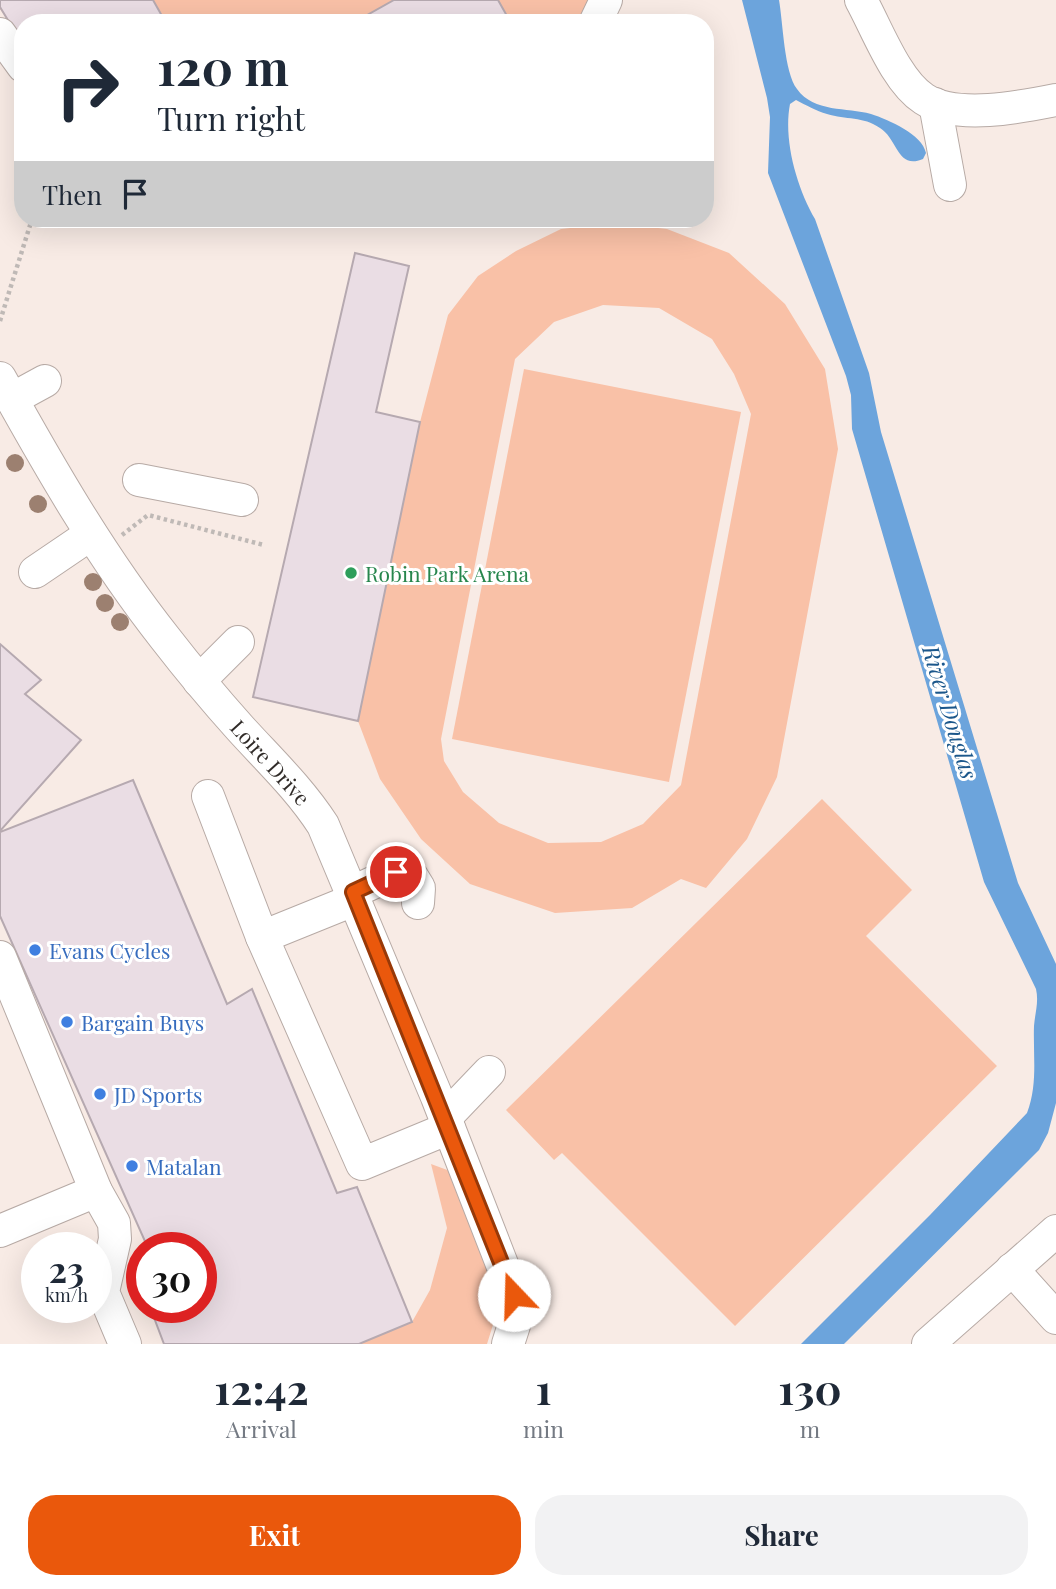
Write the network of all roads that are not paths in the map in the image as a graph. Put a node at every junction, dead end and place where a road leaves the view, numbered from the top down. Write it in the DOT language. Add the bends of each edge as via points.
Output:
graph roads {
  1 [pos="861,0"];
  2 [pos="0,34"];
  3 [pos="14,53"];
  4 [pos="1056,100"];
  5 [pos="935,104"];
  6 [pos="950,185"];
  7 [pos="45,381"];
  8 [pos="6,388"];
  9 [pos="139,480"];
  10 [pos="242,500"];
  11 [pos="97,542"];
  12 [pos="35,572"];
  13 [pos="239,642"];
  14 [pos="199,681"];
  15 [pos="208,796"];
  16 [pos="355,896"];
  17 [pos="418,903"];
  18 [pos="262,937"];
  19 [pos="0,957"];
  20 [pos="489,1072"];
  21 [pos="447,1123"];
  22 [pos="96,1191"];
  23 [pos="0,1231"];
  24 [pos="1056,1231"];
  25 [pos="1012,1269"];
  26 [pos="1056,1318"];
  27 [pos="125,1344"];
  28 [pos="509,1344"];
  29 [pos="928,1344"];
  1 -- 5 [label="street" via="903,77"];
  2 -- 3 [label="street"];
  4 -- 5 [label="street" via="993,109"];
  5 -- 6 [label="street"];
  7 -- 8 [label="street"];
  8 -- 11 [label="street, Loire Drive"];
  9 -- 10 [label="street"];
  11 -- 12 [label="street"];
  11 -- 14 [label="street, Loire Drive"];
  13 -- 14 [label="street"];
  14 -- 16 [label="street, Loire Drive" via="305,798 323,825"];
  15 -- 18 [label="street"];
  16 -- 17 [label="street" via="396,872 411,875 419,888"];
  16 -- 18 [label="street"];
  16 -- 21 [label="street, Loire Drive"];
  18 -- 21 [label="street" via="362,1164"];
  19 -- 22 [label="street"];
  20 -- 21 [label="street"];
  21 -- 28 [label="street, Loire Drive" via="514,1295 516,1319"];
  22 -- 23 [label="street"];
  22 -- 27 [label="street" via="114,1223 115,1239 103,1292"];
  24 -- 25 [label="street"];
  25 -- 26 [label="street"];
  25 -- 29 [label="street"];
}
